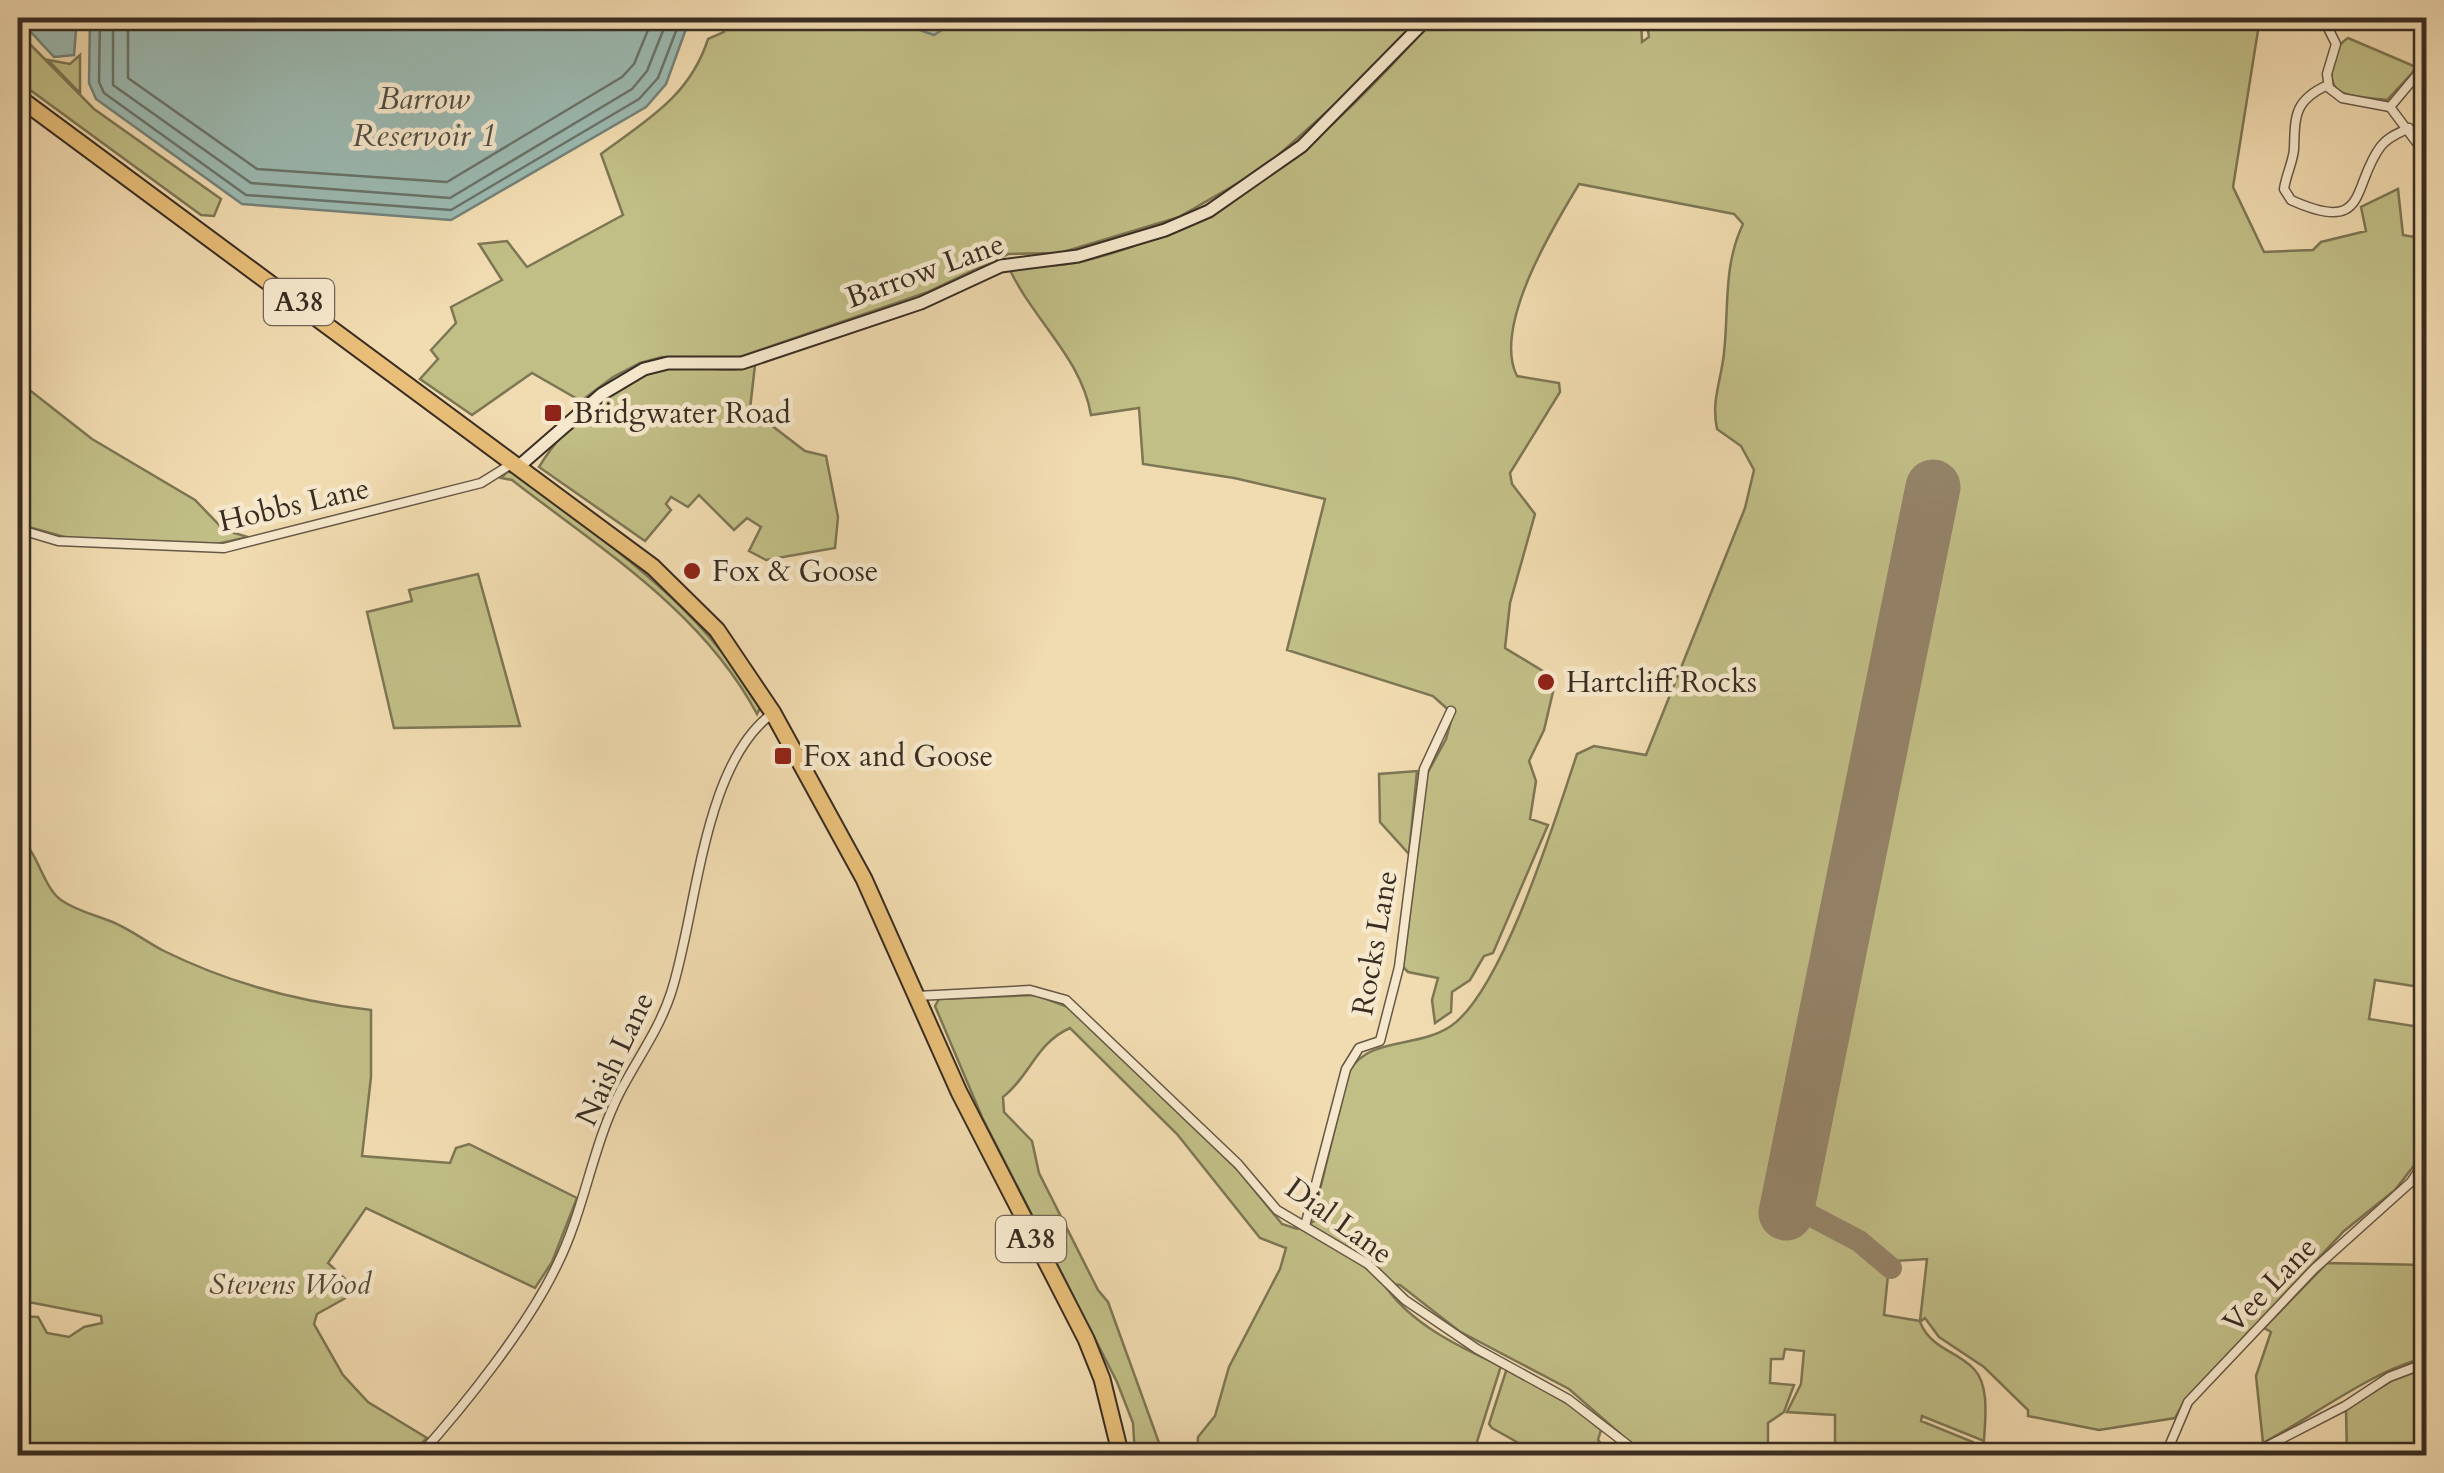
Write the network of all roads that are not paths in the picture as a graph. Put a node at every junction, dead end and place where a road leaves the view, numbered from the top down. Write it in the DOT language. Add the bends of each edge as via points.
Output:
graph roads {
  1 [pos="1428,18"];
  2 [pos="2323,18"];
  3 [pos="2426,52"];
  4 [pos="2328,85"];
  5 [pos="18,97"];
  6 [pos="2390,107"];
  7 [pos="2409,128"];
  8 [pos="2426,155"];
  9 [pos="516,465"];
  10 [pos="18,529"];
  11 [pos="1451,711"];
  12 [pos="774,713"];
  13 [pos="917,996"];
  14 [pos="2426,1160"];
  15 [pos="1305,1226"];
  16 [pos="2426,1364"];
  17 [pos="419,1456"];
  18 [pos="1121,1456"];
  19 [pos="1642,1456"];
  20 [pos="2166,1456"];
  21 [pos="2248,1456"];
  1 -- 9 [label="main road, Barrow Lane" via="1302,146 1209,211 1078,256 1001,266 931,299 742,363 644,369 602,394"];
  2 -- 4 [label="street" via="2336,44"];
  3 -- 6 [label="street"];
  4 -- 6 [label="street" via="2342,98"];
  4 -- 7 [label="street" via="2308,94 2296,111 2284,189 2290,200 2332,210 2352,205 2379,148"];
  5 -- 9 [label="highway, A38"];
  6 -- 7 [label="street"];
  7 -- 8 [label="street"];
  9 -- 10 [label="street, Hobbs Lane" via="481,483 224,548 58,542"];
  9 -- 12 [label="highway, A38" via="689,599 732,648"];
  11 -- 15 [label="street, Rocks Lane" via="1424,769 1399,968 1380,1040 1360,1048 1346,1069"];
  12 -- 13 [label="highway, A38" via="864,879"];
  12 -- 17 [label="street, Naish Lane" via="755,728 708,825 671,992 651,1044 619,1094 557,1266 462,1409"];
  13 -- 15 [label="street, Dial Lane" via="1030,990 1066,1000 1278,1210"];
  13 -- 18 [label="highway, A38" via="975,1126 1086,1339"];
  14 -- 20 [label="street, Vee Lane" via="2188,1402"];
  15 -- 19 [label="street, Dial Lane" via="1368,1264 1405,1300 1477,1349 1568,1399"];
  16 -- 21 [label="street" via="2389,1377"];
}
